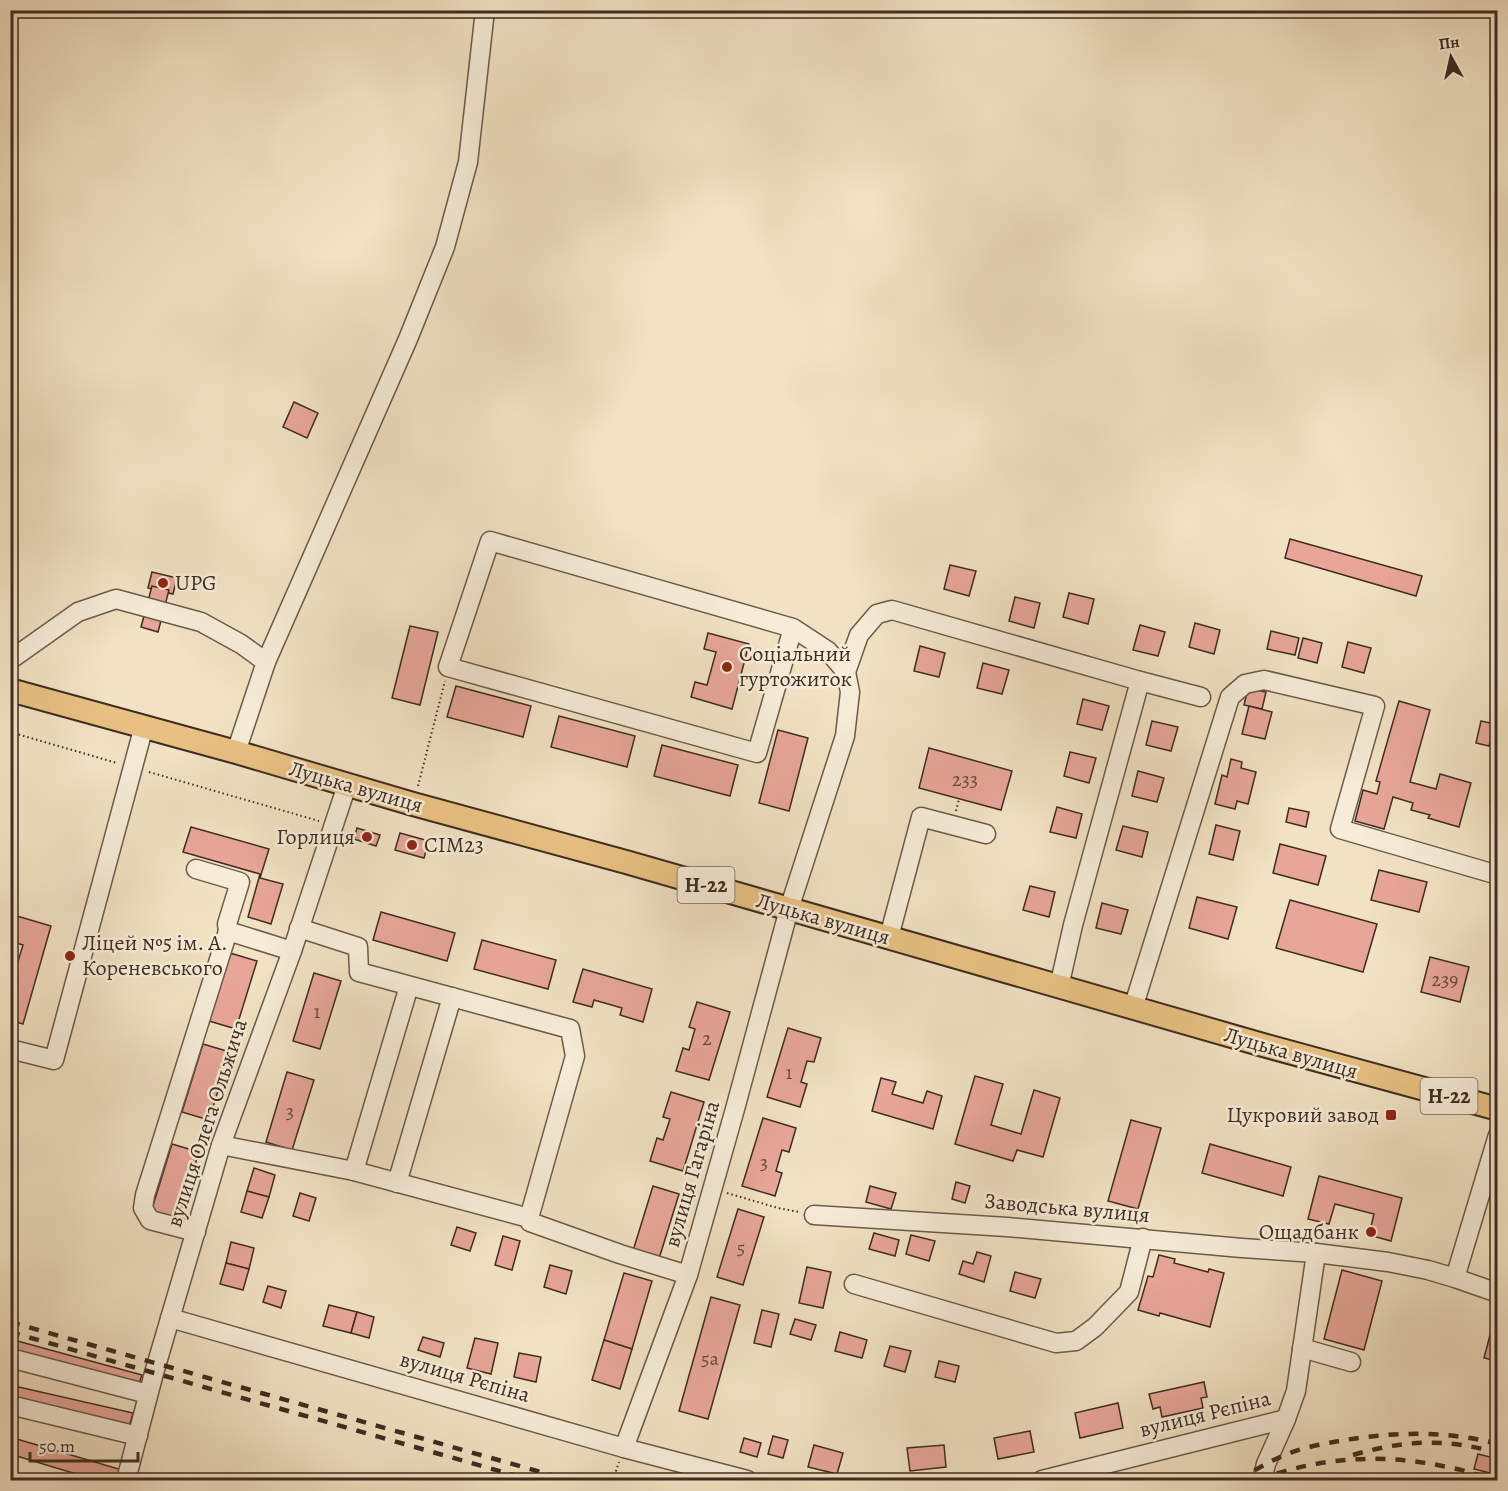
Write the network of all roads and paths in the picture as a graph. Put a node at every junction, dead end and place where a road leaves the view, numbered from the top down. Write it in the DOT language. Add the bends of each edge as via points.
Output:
graph roads {
  1 [pos="485,10"];
  2 [pos="793,628"];
  3 [pos="10,639"];
  4 [pos="12,662"];
  5 [pos="266,662"];
  6 [pos="448,667"];
  7 [pos="846,672"];
  8 [pos="1140,681"];
  9 [pos="10,690"];
  10 [pos="1201,696"];
  11 [pos="144,726"];
  12 [pos="10,732"];
  13 [pos="236,752"];
  14 [pos="133,767"];
  15 [pos="347,785"];
  16 [pos="413,804"];
  17 [pos="334,825"];
  18 [pos="986,834"];
  19 [pos="196,869"];
  20 [pos="1497,875"];
  21 [pos="789,909"];
  22 [pos="299,928"];
  23 [pos="228,931"];
  24 [pos="889,938"];
  25 [pos="292,951"];
  26 [pos="409,986"];
  27 [pos="1059,987"];
  28 [pos="452,997"];
  29 [pos="1133,1008"];
  30 [pos="10,1048"];
  31 [pos="1497,1109"];
  32 [pos="1496,1144"];
  33 [pos="221,1145"];
  34 [pos="354,1171"];
  35 [pos="397,1183"];
  36 [pos="712,1188"];
  37 [pos="814,1215"];
  38 [pos="529,1218"];
  39 [pos="196,1232"];
  40 [pos="1143,1238"];
  41 [pos="1316,1254"];
  42 [pos="688,1275"];
  43 [pos="1455,1278"];
  44 [pos="854,1284"];
  45 [pos="1497,1293"];
  46 [pos="170,1318"];
  47 [pos="1302,1348"];
  48 [pos="10,1358"];
  49 [pos="1351,1362"];
  50 [pos="148,1394"];
  51 [pos="10,1405"];
  52 [pos="1286,1419"];
  53 [pos="138,1436"];
  54 [pos="624,1448"];
  55 [pos="126,1480"];
  56 [pos="747,1480"];
  57 [pos="1042,1480"];
  58 [pos="1262,1480"];
  1 -- 5 [label="street" via="468,162 445,247"];
  2 -- 6 [label="street" via="490,541"];
  2 -- 6 [label="street" via="757,753"];
  2 -- 7 [label="street" via="828,651"];
  3 -- 4 [label="street"];
  4 -- 5 [label="street" via="78,612 116,599 201,622"];
  5 -- 13 [label="street"];
  6 -- 16 [label="path"];
  7 -- 8 [label="street" via="859,635 877,614 892,610"];
  7 -- 21 [label="street, вулиця Гагаріна" via="850,692 845,736"];
  8 -- 10 [label="street"];
  8 -- 27 [label="street" via="1072,925"];
  9 -- 11 [label="main road, Луцька вулиця / Н-22"];
  11 -- 13 [label="main road, Луцька вулиця / Н-22"];
  11 -- 14 [label="street"];
  12 -- 14 [label="path"];
  13 -- 15 [label="main road, Луцька вулиця / Н-22"];
  14 -- 17 [label="path"];
  14 -- 30 [label="street" via="54,1060"];
  15 -- 16 [label="main road, Луцька вулиця / Н-22"];
  15 -- 17 [label="street, вулиця Олега Ольжича"];
  16 -- 21 [label="main road, Луцька вулиця / Н-22"];
  17 -- 22 [label="street, вулиця Олега Ольжича"];
  18 -- 24 [label="street" via="921,817"];
  19 -- 23 [label="street" via="240,882 226,924"];
  20 -- 29 [label="street" via="1340,829 1375,706 1264,680 1245,684 1230,697"];
  21 -- 24 [label="main road, Луцька вулиця / Н-22"];
  21 -- 36 [label="street, вулиця Гагаріна"];
  22 -- 25 [label="street, вулиця Олега Ольжича"];
  22 -- 26 [label="street" via="358,947 359,972"];
  23 -- 25 [label="street"];
  23 -- 39 [label="street" via="142,1208 150,1220"];
  24 -- 27 [label="main road, Луцька вулиця / Н-22"];
  25 -- 33 [label="street, вулиця Олега Ольжича"];
  26 -- 28 [label="street"];
  26 -- 34 [label="street"];
  27 -- 29 [label="main road, Луцька вулиця / Н-22"];
  28 -- 35 [label="street"];
  28 -- 38 [label="street" via="570,1029 575,1056"];
  29 -- 31 [label="main road, Луцька вулиця / Н-22"];
  32 -- 43 [label="street"];
  33 -- 34 [label="street"];
  33 -- 39 [label="street, вулиця Олега Ольжича"];
  34 -- 35 [label="street"];
  35 -- 38 [label="street"];
  36 -- 37 [label="path"];
  36 -- 42 [label="street, вулиця Гагаріна"];
  37 -- 40 [label="street, Заводська вулиця"];
  38 -- 42 [label="street" via="530,1222"];
  39 -- 46 [label="street, вулиця Олега Ольжича"];
  40 -- 41 [label="street, Заводська вулиця"];
  40 -- 44 [label="street" via="1129,1292 1076,1341 1056,1343"];
  41 -- 43 [label="street, Заводська вулиця" via="1388,1262"];
  41 -- 47 [label="street, вулиця Рєпіна"];
  42 -- 54 [label="street, вулиця Гагаріна"];
  43 -- 45 [label="street, Заводська вулиця"];
  46 -- 50 [label="street, вулиця Олега Ольжича"];
  46 -- 54 [label="street, вулиця Рєпіна"];
  47 -- 49 [label="street"];
  47 -- 52 [label="street, вулиця Рєпіна" via="1296,1391"];
  48 -- 50 [label="street"];
  50 -- 53 [label="street, вулиця Олега Ольжича"];
  51 -- 53 [label="street"];
  52 -- 57 [label="street, вулиця Рєпіна"];
  52 -- 58 [label="street"];
  53 -- 55 [label="street, вулиця Олега Ольжича"];
  54 -- 56 [label="street, вулиця Рєпіна"];
}
